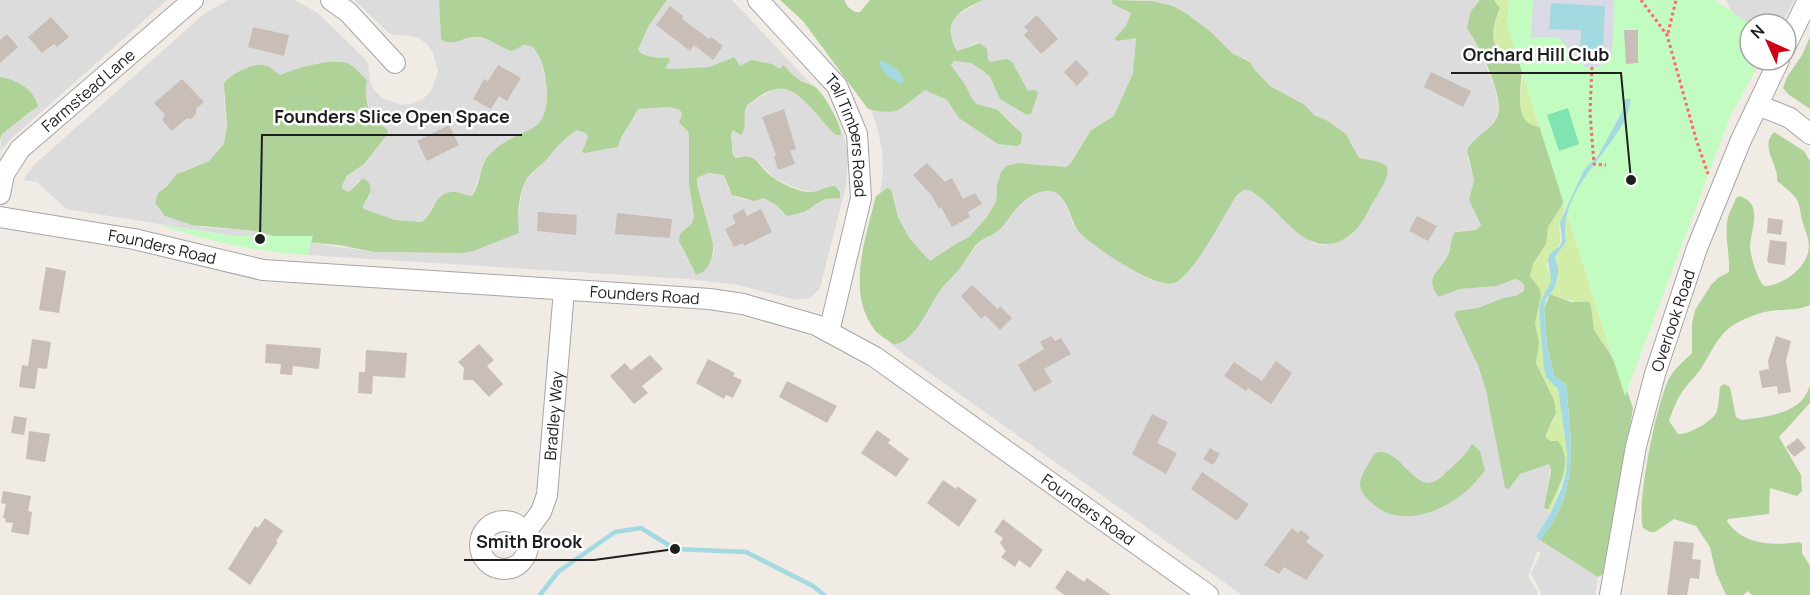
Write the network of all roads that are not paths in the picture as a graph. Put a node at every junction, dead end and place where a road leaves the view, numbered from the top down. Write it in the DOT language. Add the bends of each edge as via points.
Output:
graph roads {
  1 [pos="193,0"];
  2 [pos="331,0"];
  3 [pos="758,0"];
  4 [pos="1808,0"];
  5 [pos="1798,20"];
  6 [pos="395,63"];
  7 [pos="1773,72"];
  8 [pos="1758,105"];
  9 [pos="1810,135"];
  10 [pos="0,194"];
  11 [pos="0,217"];
  12 [pos="564,290"];
  13 [pos="829,332"];
  14 [pos="525,533"];
  15 [pos="1208,595"];
  16 [pos="1610,595"];
  1 -- 10 [label="street, Farmstead Lane" via="20,149 4,174"];
  2 -- 6 [label="street" via="348,12"];
  3 -- 13 [label="street, Tall Timbers Road" via="837,86 857,134 861,198"];
  4 -- 5 [label="street"];
  7 -- 8 [label="street, Overlook Road"];
  8 -- 9 [label="street" via="1790,118"];
  8 -- 16 [label="street, Overlook Road" via="1717,198 1674,312 1645,405"];
  11 -- 12 [label="street, Founders Road" via="134,239 263,270"];
  12 -- 13 [label="street, Founders Road" via="743,304"];
  12 -- 14 [label="street, Bradley Way" via="549,486 541,512"];
  13 -- 15 [label="street, Founders Road" via="875,357"];
}
